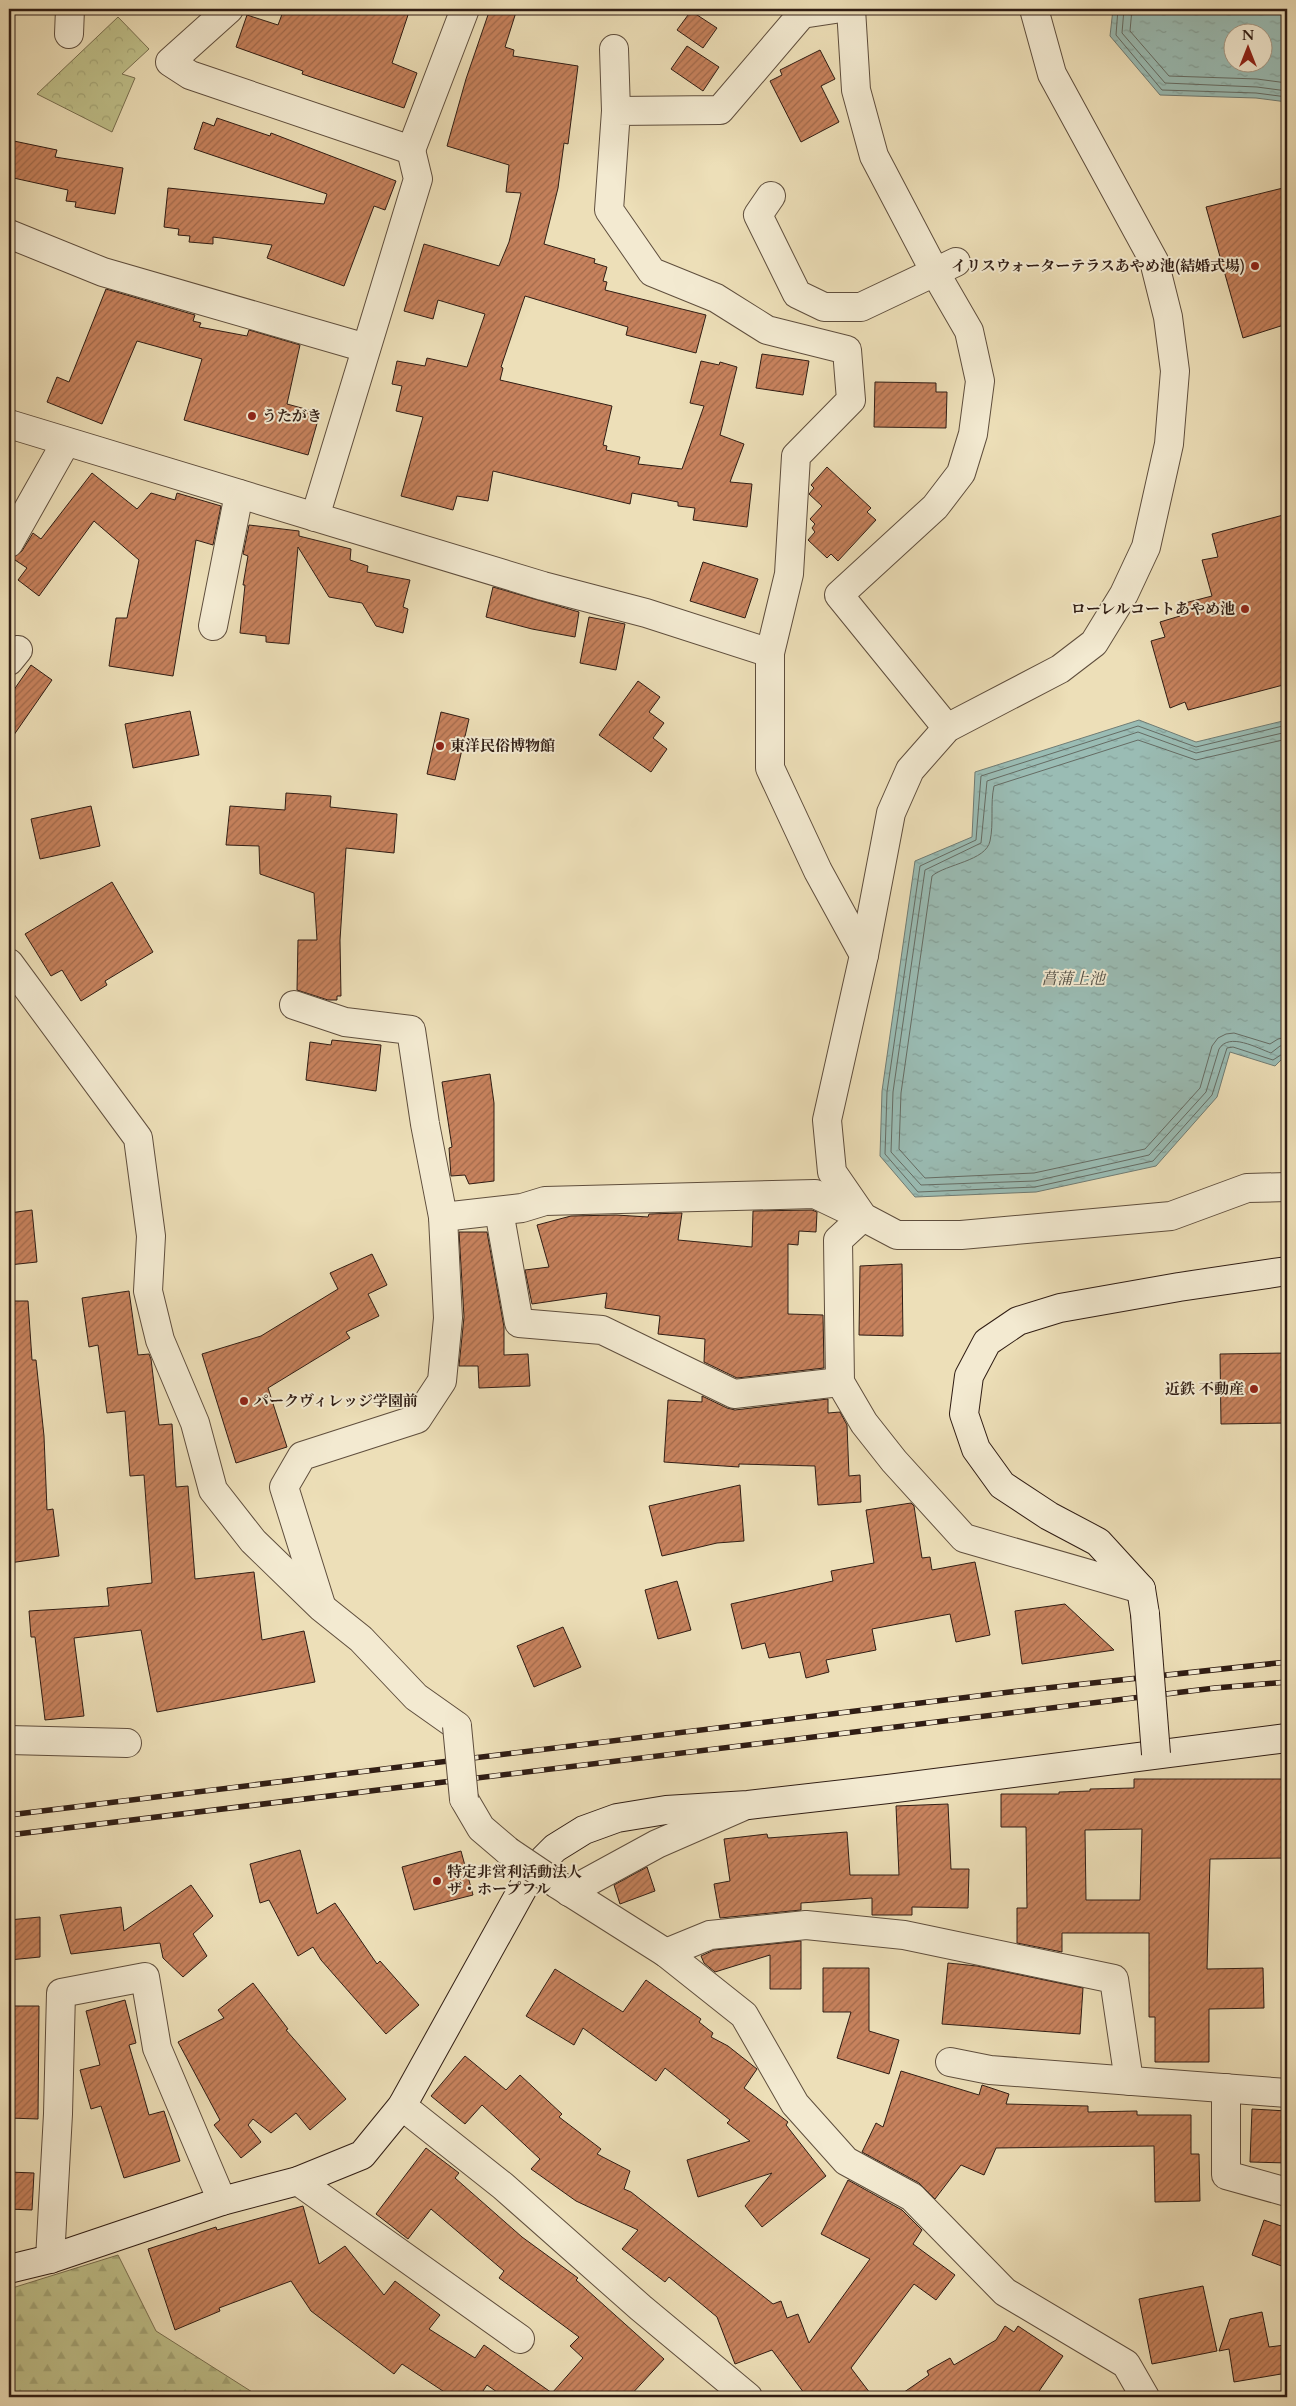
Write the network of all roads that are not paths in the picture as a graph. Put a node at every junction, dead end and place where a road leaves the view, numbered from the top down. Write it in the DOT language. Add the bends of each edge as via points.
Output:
graph roads {
  1 [pos="229,9"];
  2 [pos="465,9"];
  3 [pos="835,9"];
  4 [pos="851,9"];
  5 [pos="1034,9"];
  6 [pos="784,20"];
  7 [pos="614,49"];
  8 [pos="616,111"];
  9 [pos="411,150"];
  10 [pos="771,196"];
  11 [pos="9,234"];
  12 [pos="946,268"];
  13 [pos="366,348"];
  14 [pos="9,424"];
  15 [pos="66,442"];
  16 [pos="239,494"];
  17 [pos="315,518"];
  18 [pos="9,543"];
  19 [pos="213,626"];
  20 [pos="770,653"];
  21 [pos="947,728"];
  22 [pos="864,955"];
  23 [pos="9,963"];
  24 [pos="294,1005"];
  25 [pos="1287,1187"];
  26 [pos="499,1211"];
  27 [pos="443,1217"];
  28 [pos="863,1217"];
  29 [pos="1287,1271"];
  30 [pos="840,1382"];
  31 [pos="1143,1602"];
  32 [pos="321,1607"];
  33 [pos="1287,1738"];
  34 [pos="9,1740"];
  35 [pos="127,1743"];
  36 [pos="1156,1754"];
  37 [pos="748,1805"];
  38 [pos="563,1888"];
  39 [pos="666,1953"];
  40 [pos="950,2062"];
  41 [pos="1129,2081"];
  42 [pos="1226,2088"];
  43 [pos="1287,2093"];
  44 [pos="402,2106"];
  45 [pos="298,2181"];
  46 [pos="1287,2192"];
  47 [pos="222,2201"];
  48 [pos="50,2258"];
  49 [pos="9,2269"];
  50 [pos="520,2339"];
  51 [pos="748,2397"];
  52 [pos="1145,2397"];
  1 -- 9 [label="street" via="170,62 190,75"];
  2 -- 9 [label="street"];
  3 -- 6 [label="street"];
  4 -- 12 [label="street" via="856,90 874,156"];
  5 -- 21 [label="street" via="1052,74 1154,261 1168,318 1175,370 1169,444 1146,547 1124,594 1094,643 1060,669"];
  6 -- 8 [label="street" via="720,110"];
  7 -- 8 [label="street"];
  8 -- 20 [label="street" via="609,210 652,272 716,298 766,330 847,350 851,400 796,456 789,574"];
  9 -- 13 [label="street" via="418,179"];
  10 -- 12 [label="street" via="758,215 797,294 824,307 861,307"];
  11 -- 13 [label="street" via="103,272"];
  12 -- 21 [label="street" via="969,331 980,381 974,434 961,473 935,507 839,595"];
  13 -- 17 [label="street"];
  14 -- 15 [label="street"];
  15 -- 16 [label="street"];
  15 -- 18 [label="street"];
  16 -- 17 [label="street"];
  16 -- 19 [label="street"];
  17 -- 20 [label="street" via="646,613"];
  20 -- 22 [label="street" via="770,768 818,871"];
  21 -- 22 [label="street" via="910,770 891,813"];
  22 -- 28 [label="street" via="826,1120 832,1172"];
  23 -- 32 [label="street" via="138,1138 151,1236 148,1291 160,1340 195,1423 213,1490 253,1541"];
  24 -- 27 [label="street" via="345,1022 411,1030"];
  25 -- 28 [label="street" via="1247,1188 1171,1216 961,1235 897,1235"];
  26 -- 27 [label="street"];
  26 -- 28 [label="street" via="545,1201 816,1194"];
  26 -- 30 [label="street" via="519,1323 602,1330 734,1394"];
  27 -- 32 [label="street" via="448,1318 442,1380 417,1419 302,1456 284,1487"];
  28 -- 30 [label="street" via="838,1240"];
  29 -- 31 [label="street" via="1060,1308 1018,1321 987,1342 969,1376 964,1414 976,1449 1002,1485 1049,1516 1098,1542"];
  30 -- 31 [label="street" via="864,1423 894,1462 964,1538"];
  31 -- 36 [label="street, bridge"];
  32 -- 38 [label="street, bridge" via="361,1639 416,1697 457,1726 464,1799 481,1828 508,1851"];
  33 -- 36 [label="street"];
  34 -- 35 [label="street"];
  36 -- 37 [label="street"];
  37 -- 38 [label="street"];
  37 -- 44 [label="street" via="666,1810 617,1818 584,1830 555,1848 533,1870"];
  38 -- 39 [label="street"];
  39 -- 41 [label="street" via="710,1935 806,1925 904,1935 1114,1979"];
  39 -- 52 [label="street" via="744,2015 795,2104 846,2161 912,2197 1005,2292 1126,2364"];
  40 -- 41 [label="street" via="990,2070"];
  41 -- 42 [label="street"];
  42 -- 43 [label="street"];
  42 -- 46 [label="street" via="1226,2175"];
  44 -- 45 [label="street" via="362,2155"];
  44 -- 51 [label="street" via="503,2186"];
  45 -- 47 [label="street"];
  45 -- 50 [label="street"];
  47 -- 48 [label="street"];
  47 -- 48 [label="street" via="157,2048 145,1977 61,1993"];
  48 -- 49 [label="street"];
}
